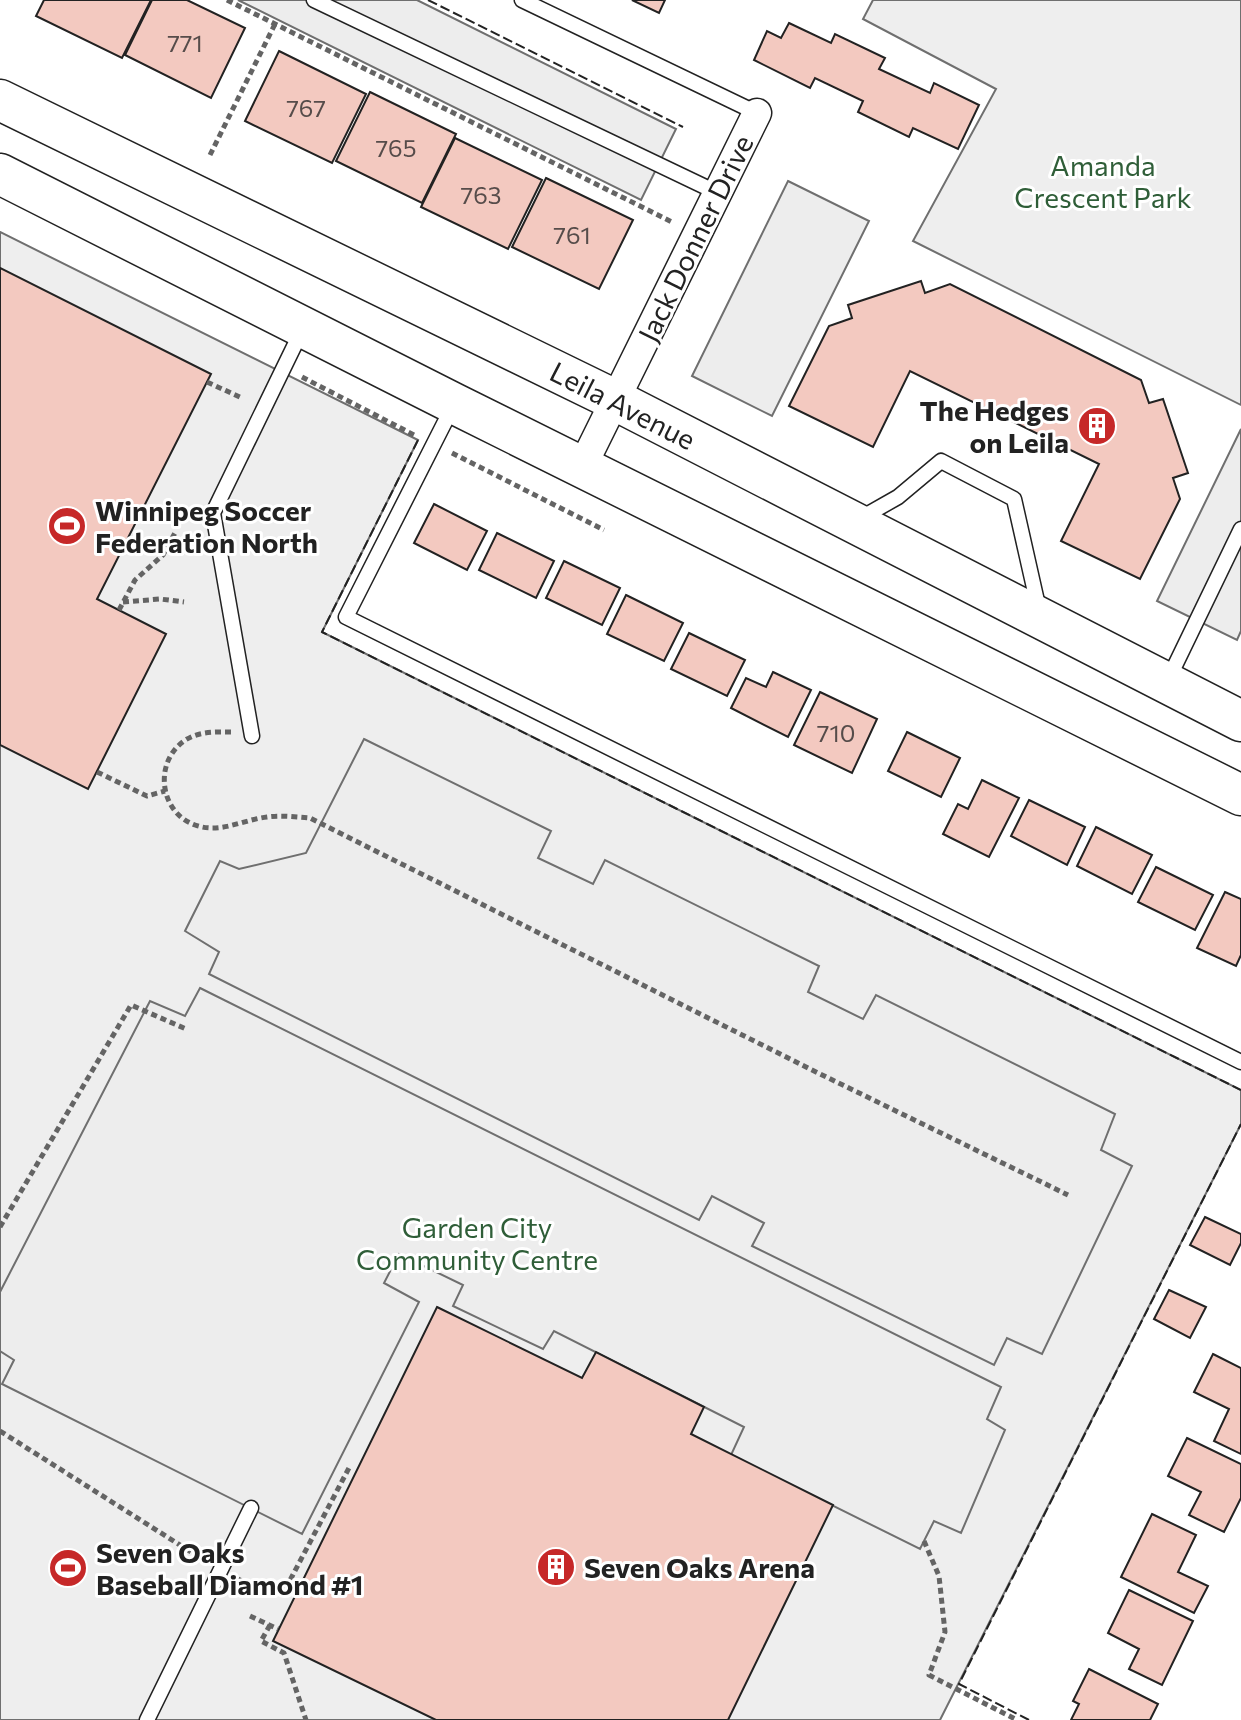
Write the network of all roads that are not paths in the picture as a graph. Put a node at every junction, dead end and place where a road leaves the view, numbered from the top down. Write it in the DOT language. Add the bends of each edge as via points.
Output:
graph roads {
  1 [pos="314,0"];
  2 [pos="522,0"];
  3 [pos="0,100"];
  4 [pos="757,113"];
  5 [pos="0,174"];
  6 [pos="718,193"];
  7 [pos="304,327"];
  8 [pos="615,400"];
  9 [pos="455,404"];
  10 [pos="582,467"];
  11 [pos="854,522"];
  12 [pos="1241,529"];
  13 [pos="1041,619"];
  14 [pos="1166,683"];
  15 [pos="1241,721"];
  16 [pos="252,736"];
  17 [pos="1241,795"];
  18 [pos="1241,1062"];
  19 [pos="251,1508"];
  20 [pos="147,1720"];
  1 -- 6 [label="lane"];
  2 -- 4 [label="lane, Jack Donner Drive"];
  3 -- 8 [label="main road, Leila Avenue"];
  4 -- 6 [label="street, Jack Donner Drive"];
  5 -- 7 [label="main road"];
  6 -- 8 [label="street, Jack Donner Drive"];
  7 -- 9 [label="main road"];
  7 -- 16 [label="lane" via="213,513"];
  8 -- 10 [label="street, Jack Donner Drive"];
  8 -- 11 [label="main road, Leila Avenue"];
  9 -- 10 [label="main road"];
  9 -- 18 [label="lane" via="346,617"];
  10 -- 17 [label="main road"];
  11 -- 13 [label="main road, Leila Avenue"];
  11 -- 13 [label="lane" via="898,497 941,461 1014,499"];
  12 -- 14 [label="lane"];
  13 -- 14 [label="main road, Leila Avenue"];
  14 -- 15 [label="main road, Leila Avenue"];
  19 -- 20 [label="lane"];
}
